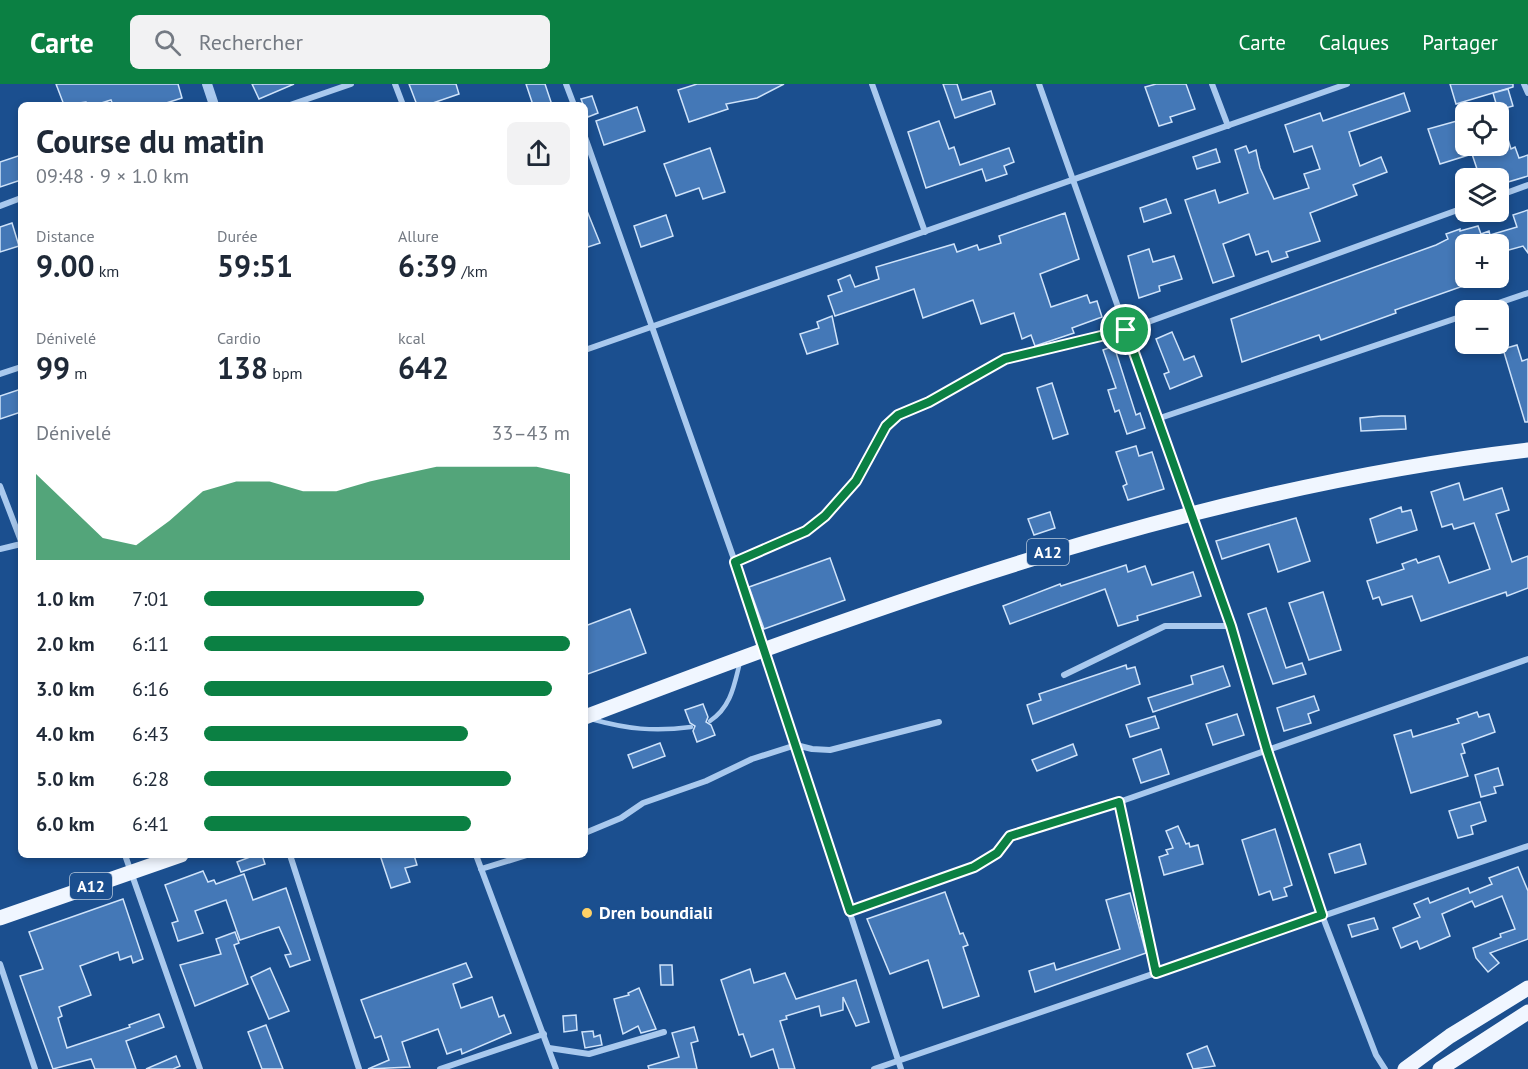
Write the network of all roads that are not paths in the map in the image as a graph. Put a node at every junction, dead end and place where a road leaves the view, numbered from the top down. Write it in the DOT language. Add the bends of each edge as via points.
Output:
graph roads {
  1 [pos="207,84"];
  2 [pos="351,84"];
  3 [pos="395,84"];
  4 [pos="566,84"];
  5 [pos="872,84"];
  6 [pos="1039,84"];
  7 [pos="1212,84"];
  8 [pos="1347,84"];
  9 [pos="1524,84"];
  10 [pos="1528,93"];
  11 [pos="213,102"];
  12 [pos="299,102"];
  13 [pos="402,102"];
  14 [pos="573,102"];
  15 [pos="1228,126"];
  16 [pos="588,145"];
  17 [pos="1073,180"];
  18 [pos="1528,185"];
  19 [pos="1509,192"];
  20 [pos="18,199"];
  21 [pos="0,206"];
  22 [pos="1455,211"];
  23 [pos="925,232"];
  24 [pos="1528,293"];
  25 [pos="1507,300"];
  26 [pos="1455,319"];
  27 [pos="652,326"];
  28 [pos="1126,330"];
  29 [pos="588,349"];
  30 [pos="18,368"];
  31 [pos="0,374"];
  32 [pos="1157,419"];
  33 [pos="1528,450"];
  34 [pos="0,486"];
  35 [pos="1190,513"];
  36 [pos="18,534"];
  37 [pos="18,543"];
  38 [pos="0,549"];
  39 [pos="735,562"];
  40 [pos="1231,626"];
  41 [pos="762,649"];
  42 [pos="741,657"];
  43 [pos="1528,659"];
  44 [pos="1064,675"];
  45 [pos="588,716"];
  46 [pos="588,718"];
  47 [pos="710,721"];
  48 [pos="939,722"];
  49 [pos="692,727"];
  50 [pos="796,745"];
  51 [pos="1267,750"];
  52 [pos="1119,802"];
  53 [pos="588,832"];
  54 [pos="1528,846"];
  55 [pos="126,858"];
  56 [pos="172,858"];
  57 [pos="291,858"];
  58 [pos="477,858"];
  59 [pos="517,858"];
  60 [pos="481,869"];
  61 [pos="130,872"];
  62 [pos="850,911"];
  63 [pos="1322,915"];
  64 [pos="0,918"];
  65 [pos="0,964"];
  66 [pos="1156,973"];
  67 [pos="1528,988"];
  68 [pos="1528,1012"];
  69 [pos="664,1032"];
  70 [pos="544,1034"];
  71 [pos="549,1048"];
  72 [pos="898,1061"];
  73 [pos="34,1069"];
  74 [pos="200,1069"];
  75 [pos="359,1069"];
  76 [pos="440,1069"];
  77 [pos="556,1069"];
  78 [pos="874,1069"];
  79 [pos="901,1069"];
  80 [pos="1385,1069"];
  81 [pos="1405,1069"];
  82 [pos="1440,1069"];
  1 -- 11 [label="street"];
  2 -- 12 [label="street"];
  3 -- 13 [label="street"];
  4 -- 14 [label="street"];
  5 -- 23 [label="street"];
  6 -- 17 [label="street"];
  7 -- 15 [label="street"];
  8 -- 15 [label="street"];
  9 -- 10 [label="street"];
  15 -- 17 [label="street"];
  16 -- 27 [label="street"];
  17 -- 23 [label="street"];
  17 -- 28 [label="street"];
  18 -- 19 [label="street"];
  20 -- 21 [label="street"];
  22 -- 28 [label="street"];
  23 -- 27 [label="street"];
  24 -- 25 [label="street"];
  26 -- 32 [label="street"];
  27 -- 29 [label="street"];
  27 -- 39 [label="street"];
  28 -- 32 [label="street"];
  28 -- 39 [label="street" via="1005,359 898,415 886,426 856,481 825,516 806,531"];
  30 -- 31 [label="street"];
  32 -- 35 [label="street"];
  33 -- 35 [label="main road, A12" via="1335,481"];
  34 -- 36 [label="street"];
  35 -- 40 [label="street"];
  35 -- 41 [label="main road, A12" via="1013,562"];
  37 -- 38 [label="street"];
  39 -- 41 [label="street"];
  40 -- 44 [label="street" via="1165,626"];
  40 -- 51 [label="street"];
  41 -- 42 [label="main road, A12"];
  41 -- 50 [label="street"];
  42 -- 45 [label="main road, A12"];
  42 -- 47 [label="lane" via="730,701"];
  43 -- 51 [label="street"];
  46 -- 49 [label="lane" via="619,727 658,731"];
  48 -- 50 [label="street" via="830,750"];
  50 -- 53 [label="street" via="642,803 621,818"];
  50 -- 62 [label="street"];
  51 -- 52 [label="street"];
  51 -- 63 [label="street"];
  52 -- 62 [label="street" via="1010,836 997,853 974,867"];
  52 -- 66 [label="street"];
  54 -- 63 [label="street"];
  55 -- 61 [label="street"];
  56 -- 61 [label="main road, A12"];
  57 -- 75 [label="street"];
  58 -- 60 [label="street"];
  59 -- 60 [label="street"];
  60 -- 70 [label="street"];
  61 -- 64 [label="main road, A12"];
  61 -- 74 [label="street"];
  62 -- 72 [label="street"];
  63 -- 66 [label="street"];
  63 -- 80 [label="street" via="1376,1055"];
  65 -- 73 [label="street"];
  66 -- 72 [label="street"];
  67 -- 81 [label="main road"];
  68 -- 82 [label="main road"];
  69 -- 71 [label="street" via="589,1054"];
  70 -- 71 [label="street"];
  70 -- 76 [label="street"];
  71 -- 77 [label="street"];
  72 -- 78 [label="street"];
  72 -- 79 [label="street"];
}
